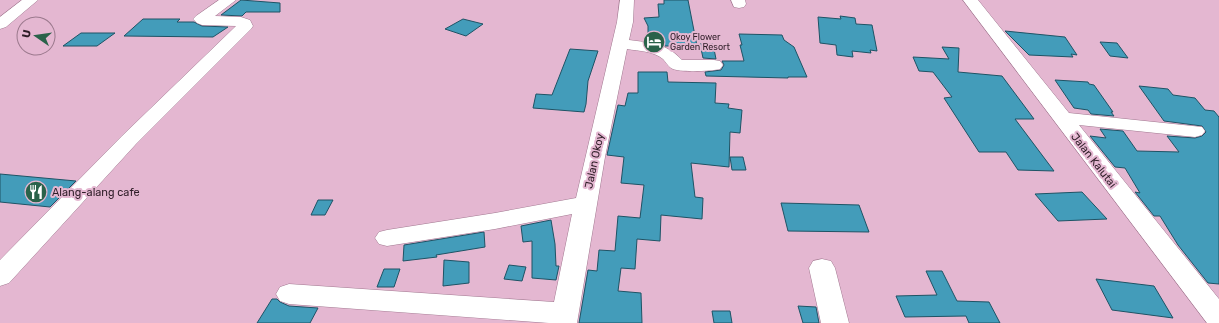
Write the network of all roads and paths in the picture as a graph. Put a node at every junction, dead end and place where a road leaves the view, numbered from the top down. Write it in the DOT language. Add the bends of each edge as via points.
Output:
graph roads {
  1 [pos="31,0"];
  2 [pos="229,0"];
  3 [pos="627,0"];
  4 [pos="970,0"];
  5 [pos="0,24"];
  6 [pos="620,43"];
  7 [pos="714,65"];
  8 [pos="1062,118"];
  9 [pos="1195,131"];
  10 [pos="586,204"];
  11 [pos="387,238"];
  12 [pos="822,268"];
  13 [pos="0,276"];
  14 [pos="289,294"];
  15 [pos="564,318"];
  16 [pos="1219,319"];
  17 [pos="835,323"];
  1 -- 5 [label="street"];
  2 -- 13 [label="street" via="202,20 241,22 245,23 245,26 129,140"];
  3 -- 6 [label="street, Jalan Okoy"];
  4 -- 8 [label="street, Jalan Kalutai"];
  6 -- 7 [label="street" via="657,49 676,65"];
  6 -- 10 [label="street, Jalan Okoy"];
  8 -- 9 [label="street"];
  8 -- 16 [label="street, Jalan Kalutai"];
  10 -- 11 [label="street"];
  10 -- 15 [label="street, Jalan Okoy"];
  12 -- 17 [label="street"];
  14 -- 15 [label="street"];
}
